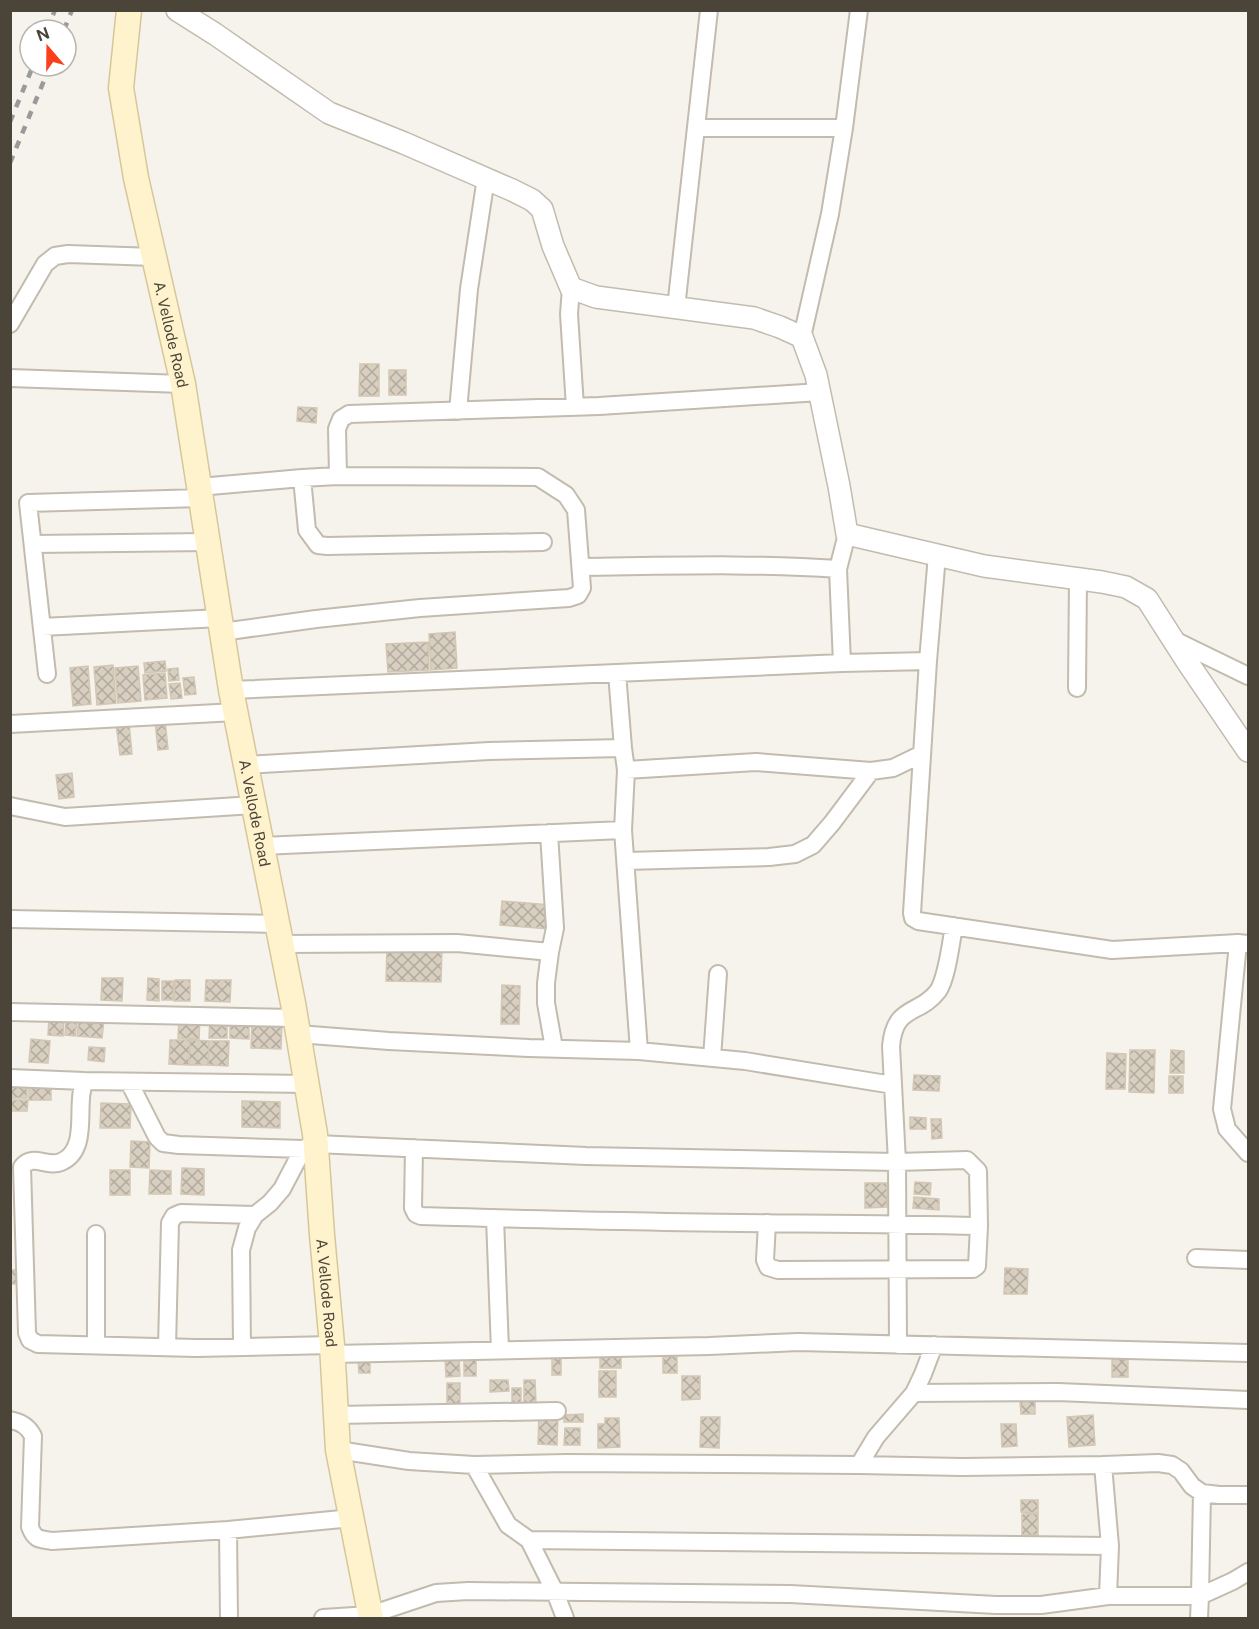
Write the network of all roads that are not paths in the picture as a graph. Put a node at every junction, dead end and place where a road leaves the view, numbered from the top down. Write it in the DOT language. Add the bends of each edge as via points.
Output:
graph roads {
  1 [pos="129,10"];
  2 [pos="177,10"];
  3 [pos="709,10"];
  4 [pos="858,10"];
  5 [pos="697,128"];
  6 [pos="844,128"];
  7 [pos="486,178"];
  8 [pos="154,257"];
  9 [pos="571,288"];
  10 [pos="676,308"];
  11 [pos="10,324"];
  12 [pos="802,337"];
  13 [pos="10,378"];
  14 [pos="183,384"];
  15 [pos="820,392"];
  16 [pos="575,407"];
  17 [pos="458,411"];
  18 [pos="338,477"];
  19 [pos="302,478"];
  20 [pos="200,492"];
  21 [pos="847,534"];
  22 [pos="208,542"];
  23 [pos="543,542"];
  24 [pos="33,544"];
  25 [pos="937,555"];
  26 [pos="581,567"];
  27 [pos="838,569"];
  28 [pos="1078,579"];
  29 [pos="221,625"];
  30 [pos="42,627"];
  31 [pos="1172,639"];
  32 [pos="928,662"];
  33 [pos="842,663"];
  34 [pos="617,673"];
  35 [pos="47,674"];
  36 [pos="1248,675"];
  37 [pos="1077,688"];
  38 [pos="233,701"];
  39 [pos="10,724"];
  40 [pos="623,748"];
  41 [pos="1248,751"];
  42 [pos="922,754"];
  43 [pos="246,765"];
  44 [pos="626,770"];
  45 [pos="871,771"];
  46 [pos="254,805"];
  47 [pos="10,806"];
  48 [pos="623,830"];
  49 [pos="549,833"];
  50 [pos="262,846"];
  51 [pos="626,861"];
  52 [pos="10,919"];
  53 [pos="954,926"];
  54 [pos="279,934"];
  55 [pos="1244,943"];
  56 [pos="550,952"];
  57 [pos="718,974"];
  58 [pos="10,1012"];
  59 [pos="296,1026"];
  60 [pos="554,1048"];
  61 [pos="639,1051"];
  62 [pos="712,1058"];
  63 [pos="10,1078"];
  64 [pos="84,1081"];
  65 [pos="129,1082"];
  66 [pos="307,1084"];
  67 [pos="893,1085"];
  68 [pos="310,1147"];
  69 [pos="414,1148"];
  70 [pos="1248,1153"];
  71 [pos="897,1162"];
  72 [pos="255,1215"];
  73 [pos="495,1218"];
  74 [pos="767,1223"];
  75 [pos="897,1224"];
  76 [pos="979,1226"];
  77 [pos="96,1234"];
  78 [pos="1196,1258"];
  79 [pos="1248,1260"];
  80 [pos="897,1270"];
  81 [pos="898,1345"];
  82 [pos="934,1345"];
  83 [pos="96,1346"];
  84 [pos="167,1347"];
  85 [pos="242,1347"];
  86 [pos="333,1350"];
  87 [pos="500,1350"];
  88 [pos="1248,1353"];
  89 [pos="914,1394"];
  90 [pos="1248,1400"];
  91 [pos="557,1411"];
  92 [pos="336,1415"];
  93 [pos="10,1420"];
  94 [pos="338,1450"];
  95 [pos="474,1465"];
  96 [pos="859,1465"];
  97 [pos="1103,1465"];
  98 [pos="1202,1492"];
  99 [pos="1248,1495"];
  100 [pos="352,1518"];
  101 [pos="228,1530"];
  102 [pos="529,1540"];
  103 [pos="1110,1546"];
  104 [pos="1248,1572"];
  105 [pos="555,1592"];
  106 [pos="1108,1596"];
  107 [pos="1200,1596"];
  108 [pos="995,1612"];
  109 [pos="1041,1612"];
  110 [pos="371,1617"];
  111 [pos="229,1618"];
  112 [pos="323,1618"];
  113 [pos="565,1618"];
  114 [pos="1199,1618"];
  1 -- 8 [label="main road, A. Vellode Road" via="121,88"];
  2 -- 7 [label="street" via="329,113"];
  3 -- 5 [label="street"];
  4 -- 6 [label="street"];
  5 -- 6 [label="street"];
  5 -- 10 [label="street"];
  6 -- 12 [label="street" via="830,214"];
  7 -- 9 [label="street" via="532,200 542,209"];
  7 -- 17 [label="street" via="469,289"];
  8 -- 11 [label="street" via="55,256 45,264"];
  8 -- 14 [label="main road, A. Vellode Road"];
  9 -- 10 [label="street" via="596,297"];
  9 -- 16 [label="street"];
  10 -- 12 [label="street" via="754,318"];
  12 -- 15 [label="street"];
  13 -- 14 [label="street"];
  14 -- 20 [label="main road, A. Vellode Road"];
  15 -- 16 [label="street"];
  15 -- 21 [label="street"];
  16 -- 17 [label="street"];
  17 -- 18 [label="street" via="349,414 341,419 337,429"];
  18 -- 19 [label="street"];
  18 -- 26 [label="street" via="538,477 566,495 576,510"];
  19 -- 20 [label="street"];
  19 -- 23 [label="street" via="307,530 318,544"];
  20 -- 22 [label="main road, A. Vellode Road"];
  20 -- 24 [label="street" via="28,503"];
  21 -- 25 [label="street"];
  21 -- 27 [label="street"];
  22 -- 24 [label="street"];
  22 -- 29 [label="main road, A. Vellode Road"];
  24 -- 30 [label="street"];
  25 -- 28 [label="street"];
  25 -- 32 [label="street"];
  26 -- 27 [label="street"];
  26 -- 29 [label="street" via="582,588 578,595 569,598"];
  27 -- 33 [label="street"];
  28 -- 31 [label="street" via="1126,587 1147,599"];
  28 -- 37 [label="street"];
  29 -- 30 [label="street"];
  29 -- 38 [label="main road, A. Vellode Road"];
  30 -- 35 [label="street"];
  31 -- 36 [label="street"];
  31 -- 41 [label="street"];
  32 -- 33 [label="street"];
  32 -- 42 [label="street"];
  33 -- 34 [label="street"];
  34 -- 38 [label="street"];
  34 -- 40 [label="street"];
  38 -- 39 [label="street"];
  38 -- 43 [label="main road, A. Vellode Road"];
  40 -- 43 [label="street" via="489,751"];
  40 -- 44 [label="street"];
  42 -- 45 [label="street" via="892,768"];
  42 -- 53 [label="street" via="912,913 918,921"];
  43 -- 46 [label="main road, A. Vellode Road"];
  44 -- 45 [label="street" via="756,762"];
  44 -- 48 [label="street"];
  45 -- 51 [label="street" via="813,845 795,854"];
  46 -- 47 [label="street" via="65,817"];
  46 -- 50 [label="main road, A. Vellode Road"];
  48 -- 49 [label="street"];
  48 -- 51 [label="street"];
  49 -- 50 [label="street"];
  49 -- 56 [label="street" via="555,928"];
  50 -- 54 [label="main road, A. Vellode Road"];
  51 -- 61 [label="street"];
  52 -- 54 [label="street"];
  53 -- 55 [label="street" via="1112,950"];
  53 -- 67 [label="street" via="939,990 902,1017 894,1028"];
  54 -- 56 [label="street"];
  54 -- 59 [label="main road, A. Vellode Road"];
  55 -- 70 [label="street" via="1222,1109 1227,1129"];
  56 -- 60 [label="street" via="546,1003"];
  57 -- 62 [label="street"];
  58 -- 59 [label="street"];
  59 -- 60 [label="street" via="390,1041"];
  59 -- 66 [label="main road, A. Vellode Road"];
  60 -- 61 [label="street"];
  61 -- 62 [label="street"];
  62 -- 67 [label="street"];
  63 -- 64 [label="street"];
  64 -- 65 [label="street"];
  64 -- 83 [label="street" via="80,1126 71,1155 56,1163 30,1160 22,1167 27,1333 38,1344"];
  65 -- 66 [label="street"];
  65 -- 68 [label="street" via="163,1143"];
  66 -- 68 [label="main road, A. Vellode Road"];
  67 -- 71 [label="street"];
  68 -- 69 [label="street"];
  68 -- 72 [label="street" via="282,1189"];
  68 -- 86 [label="main road, A. Vellode Road"];
  69 -- 71 [label="street" via="586,1156"];
  69 -- 73 [label="street" via="416,1214"];
  71 -- 75 [label="street"];
  71 -- 76 [label="street" via="967,1160 978,1171"];
  72 -- 84 [label="street" via="174,1216 170,1223"];
  72 -- 85 [label="street" via="246,1228 241,1250"];
  73 -- 74 [label="street"];
  73 -- 87 [label="street"];
  74 -- 75 [label="street"];
  74 -- 80 [label="street" via="768,1267"];
  75 -- 76 [label="street"];
  75 -- 80 [label="street"];
  76 -- 80 [label="street" via="977,1266 973,1269"];
  77 -- 83 [label="street"];
  78 -- 79 [label="street"];
  80 -- 81 [label="street"];
  81 -- 82 [label="street"];
  81 -- 87 [label="street" via="798,1342"];
  82 -- 88 [label="street"];
  82 -- 89 [label="street"];
  83 -- 84 [label="street"];
  84 -- 85 [label="street"];
  85 -- 86 [label="street"];
  86 -- 87 [label="street"];
  86 -- 92 [label="main road, A. Vellode Road"];
  89 -- 90 [label="street" via="1058,1392"];
  89 -- 96 [label="street" via="876,1437"];
  91 -- 92 [label="street"];
  92 -- 94 [label="main road, A. Vellode Road"];
  93 -- 101 [label="street" via="28,1427 33,1436 30,1527 37,1539"];
  94 -- 95 [label="street" via="409,1461"];
  94 -- 100 [label="main road, A. Vellode Road"];
  95 -- 96 [label="street"];
  95 -- 102 [label="street" via="508,1525"];
  96 -- 97 [label="street"];
  97 -- 98 [label="street" via="1173,1465"];
  97 -- 103 [label="street"];
  98 -- 99 [label="street"];
  98 -- 107 [label="street"];
  100 -- 101 [label="street"];
  100 -- 110 [label="main road, A. Vellode Road"];
  101 -- 111 [label="street"];
  102 -- 103 [label="street"];
  102 -- 105 [label="street"];
  103 -- 106 [label="street"];
  104 -- 107 [label="street"];
  105 -- 108 [label="street" via="790,1594"];
  105 -- 110 [label="street" via="436,1593"];
  105 -- 113 [label="street"];
  106 -- 107 [label="street"];
  106 -- 109 [label="street"];
  107 -- 114 [label="street"];
  108 -- 109 [label="street"];
  110 -- 112 [label="street"];
}
